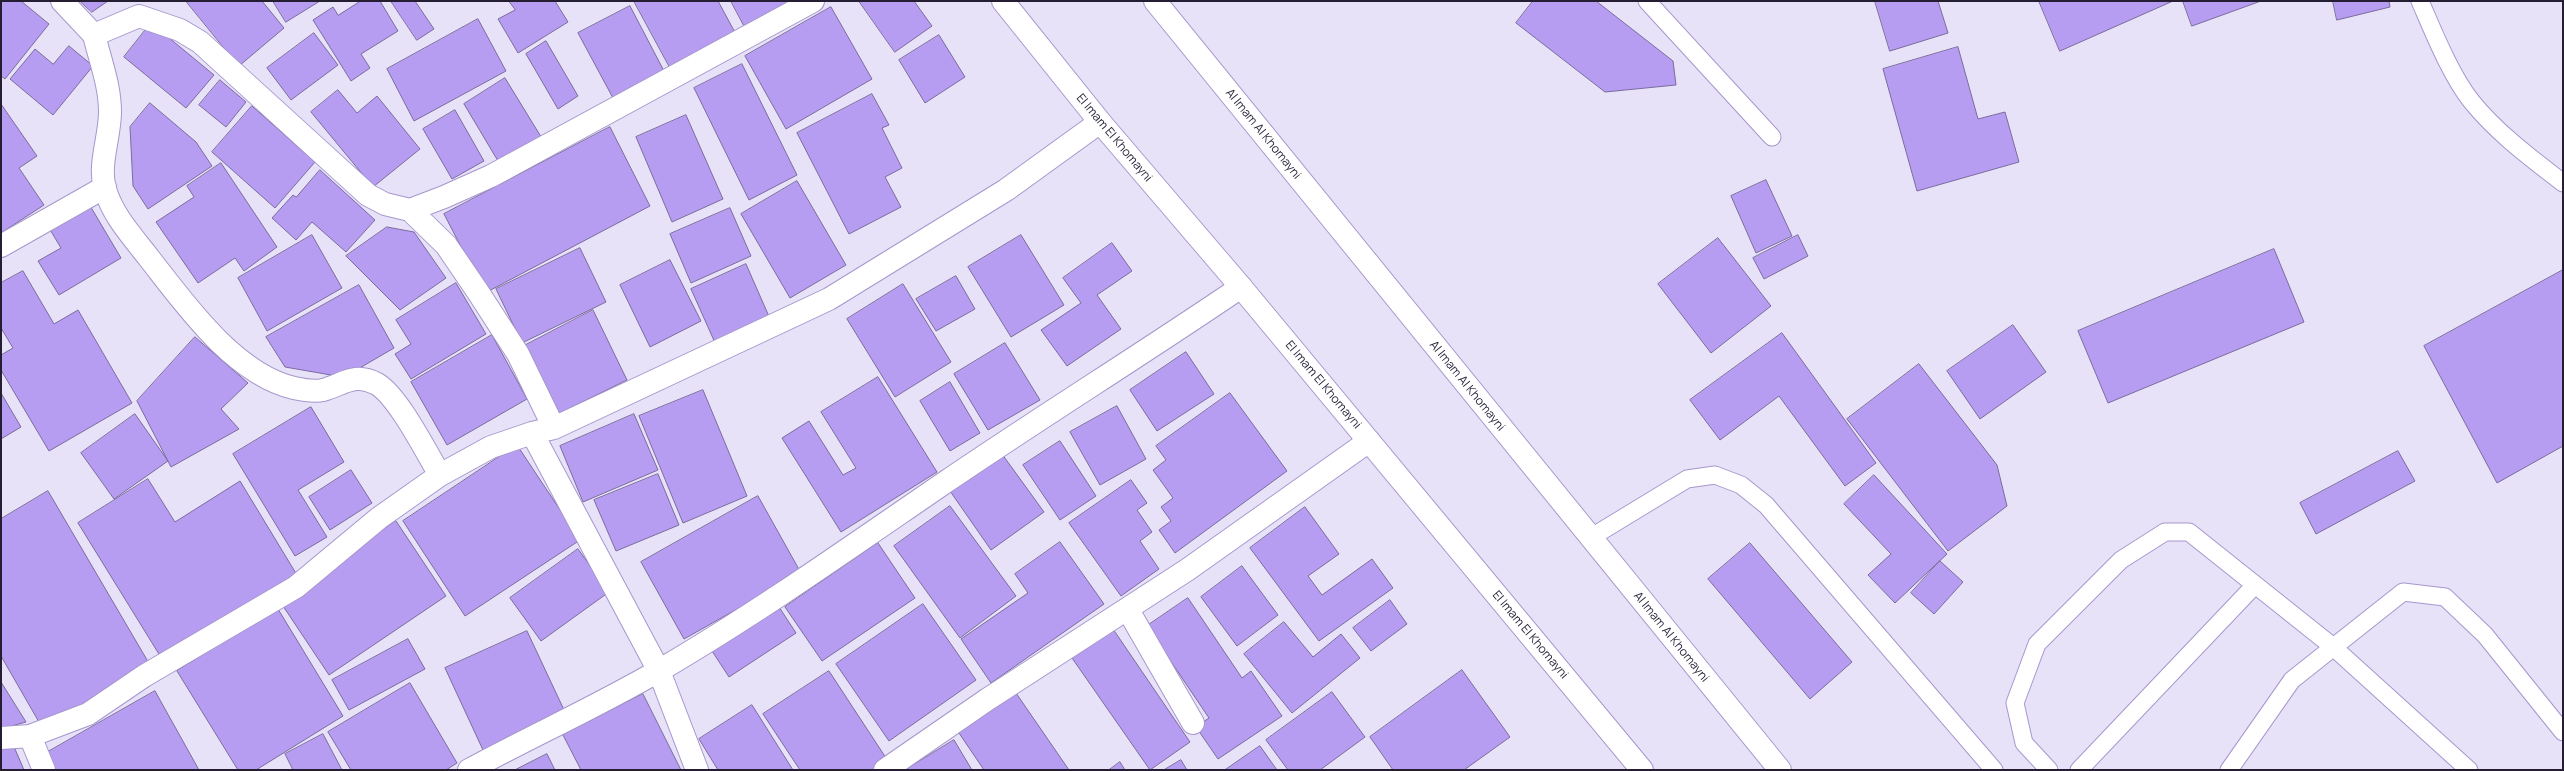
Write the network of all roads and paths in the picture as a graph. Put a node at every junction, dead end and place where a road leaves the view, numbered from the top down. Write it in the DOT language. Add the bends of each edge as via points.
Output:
graph roads {
  1 [pos="62,1"];
  2 [pos="813,1"];
  3 [pos="1003,1"];
  4 [pos="1155,1"];
  5 [pos="1647,1"];
  6 [pos="2420,1"];
  7 [pos="143,9"];
  8 [pos="94,34"];
  9 [pos="1100,122"];
  10 [pos="1772,137"];
  11 [pos="2563,183"];
  12 [pos="105,187"];
  13 [pos="410,210"];
  14 [pos="1,246"];
  15 [pos="1241,287"];
  16 [pos="554,428"];
  17 [pos="532,433"];
  18 [pos="1369,441"];
  19 [pos="440,475"];
  20 [pos="1590,538"];
  21 [pos="2255,585"];
  22 [pos="1128,610"];
  23 [pos="2332,646"];
  24 [pos="659,671"];
  25 [pos="1193,723"];
  26 [pos="2563,732"];
  27 [pos="30,736"];
  28 [pos="1,738"];
  29 [pos="44,770"];
  30 [pos="470,770"];
  31 [pos="697,770"];
  32 [pos="886,770"];
  33 [pos="1642,770"];
  34 [pos="1780,770"];
  35 [pos="1994,770"];
  36 [pos="2048,770"];
  37 [pos="2079,770"];
  38 [pos="2228,770"];
  39 [pos="2469,770"];
  1 -- 8 [label="main road"];
  2 -- 13 [label="main road" via="491,176"];
  3 -- 9 [label="main road, El Imam El Khomayni"];
  4 -- 20 [label="main road, Al Imam Al Khomayni"];
  5 -- 10 [label="lane"];
  6 -- 11 [label="lane" via="2438,43 2471,101 2505,138"];
  7 -- 8 [label="main road"];
  7 -- 13 [label="main road" via="200,42 368,195 385,204"];
  8 -- 12 [label="main road" via="109,90 110,113 104,157"];
  9 -- 15 [label="main road, El Imam El Khomayni"];
  9 -- 16 [label="main road" via="1006,190 829,299"];
  12 -- 14 [label="main road"];
  12 -- 19 [label="main road" via="118,218 183,303 217,338 263,376 294,388 321,390 343,380 361,378 386,390"];
  13 -- 16 [label="main road" via="446,245 478,292 518,354"];
  15 -- 18 [label="main road, El Imam El Khomayni"];
  15 -- 24 [label="main road" via="952,477 843,554"];
  16 -- 17 [label="main road"];
  17 -- 19 [label="main road" via="491,447"];
  17 -- 24 [label="main road"];
  18 -- 22 [label="main road"];
  18 -- 33 [label="main road, El Imam El Khomayni"];
  19 -- 27 [label="main road" via="379,518 296,587 144,676 88,714"];
  20 -- 34 [label="main road, Al Imam Al Khomayni"];
  20 -- 35 [label="lane" via="1687,479 1715,475 1740,485 1766,505"];
  21 -- 23 [label="lane"];
  21 -- 36 [label="lane" via="2189,532 2165,532 2121,560 2037,644 2014,703 2024,743"];
  21 -- 37 [label="lane"];
  22 -- 25 [label="main road"];
  22 -- 32 [label="main road" via="988,698"];
  23 -- 26 [label="lane" via="2403,592 2445,597 2485,635"];
  23 -- 38 [label="lane" via="2292,680"];
  23 -- 39 [label="lane"];
  24 -- 30 [label="main road"];
  24 -- 31 [label="main road"];
  27 -- 28 [label="main road"];
  27 -- 29 [label="main road"];
}
